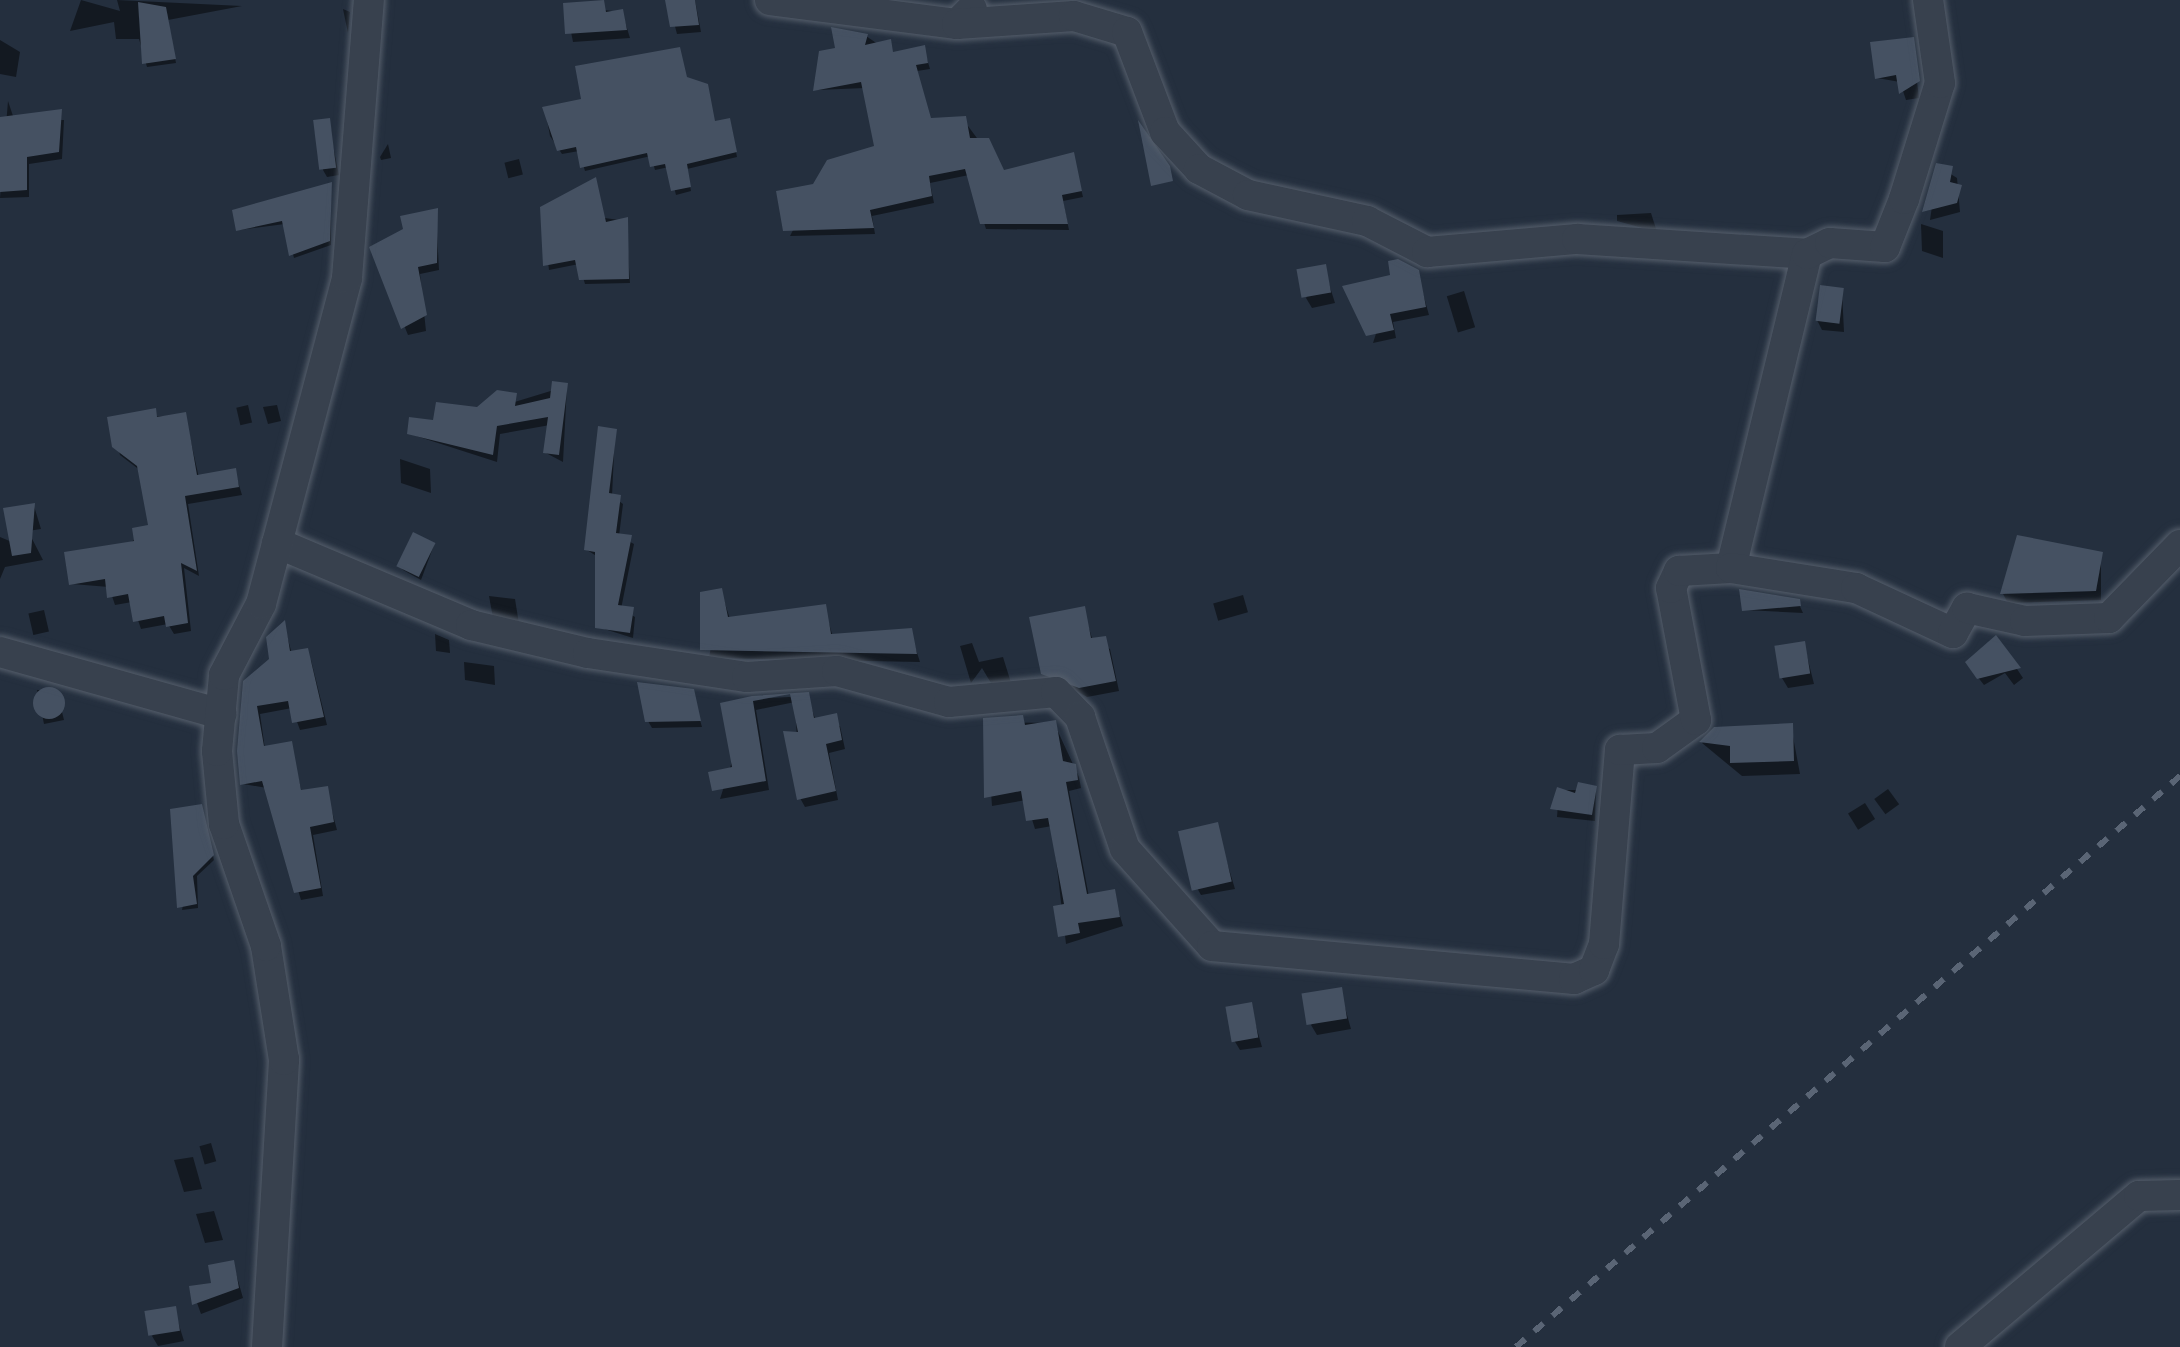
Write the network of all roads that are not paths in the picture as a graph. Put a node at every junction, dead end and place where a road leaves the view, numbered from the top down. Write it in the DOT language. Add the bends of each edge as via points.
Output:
graph roads {
  1 [pos="369,0"];
  2 [pos="770,0"];
  3 [pos="980,0"];
  4 [pos="1928,0"];
  5 [pos="958,24"];
  6 [pos="1807,254"];
  7 [pos="277,543"];
  8 [pos="2180,545"];
  9 [pos="1731,568"];
  10 [pos="0,652"];
  11 [pos="220,714"];
  12 [pos="2180,1196"];
  13 [pos="267,1347"];
  14 [pos="1960,1347"];
  1 -- 7 [label="street" via="347,278"];
  2 -- 5 [label="street"];
  3 -- 5 [label="street"];
  4 -- 6 [label="street" via="1940,83 1885,247 1830,243"];
  5 -- 6 [label="street" via="1074,16 1127,32 1165,132 1199,169 1248,195 1367,221 1427,252 1577,239"];
  6 -- 9 [label="street"];
  7 -- 9 [label="street" via="471,626 588,653 747,677 837,671 949,702 1056,692 1081,717 1125,849 1160,900 1212,946 1574,979 1594,970 1604,944 1620,750 1657,748 1696,720 1671,588 1679,571"];
  7 -- 11 [label="street" via="224,675"];
  8 -- 9 [label="street" via="2109,618 2025,621 1967,608 1953,633 1856,588"];
  10 -- 11 [label="street"];
  11 -- 13 [label="street" via="224,824 266,946 284,1060"];
  12 -- 14 [label="street" via="2139,1196"];
}
